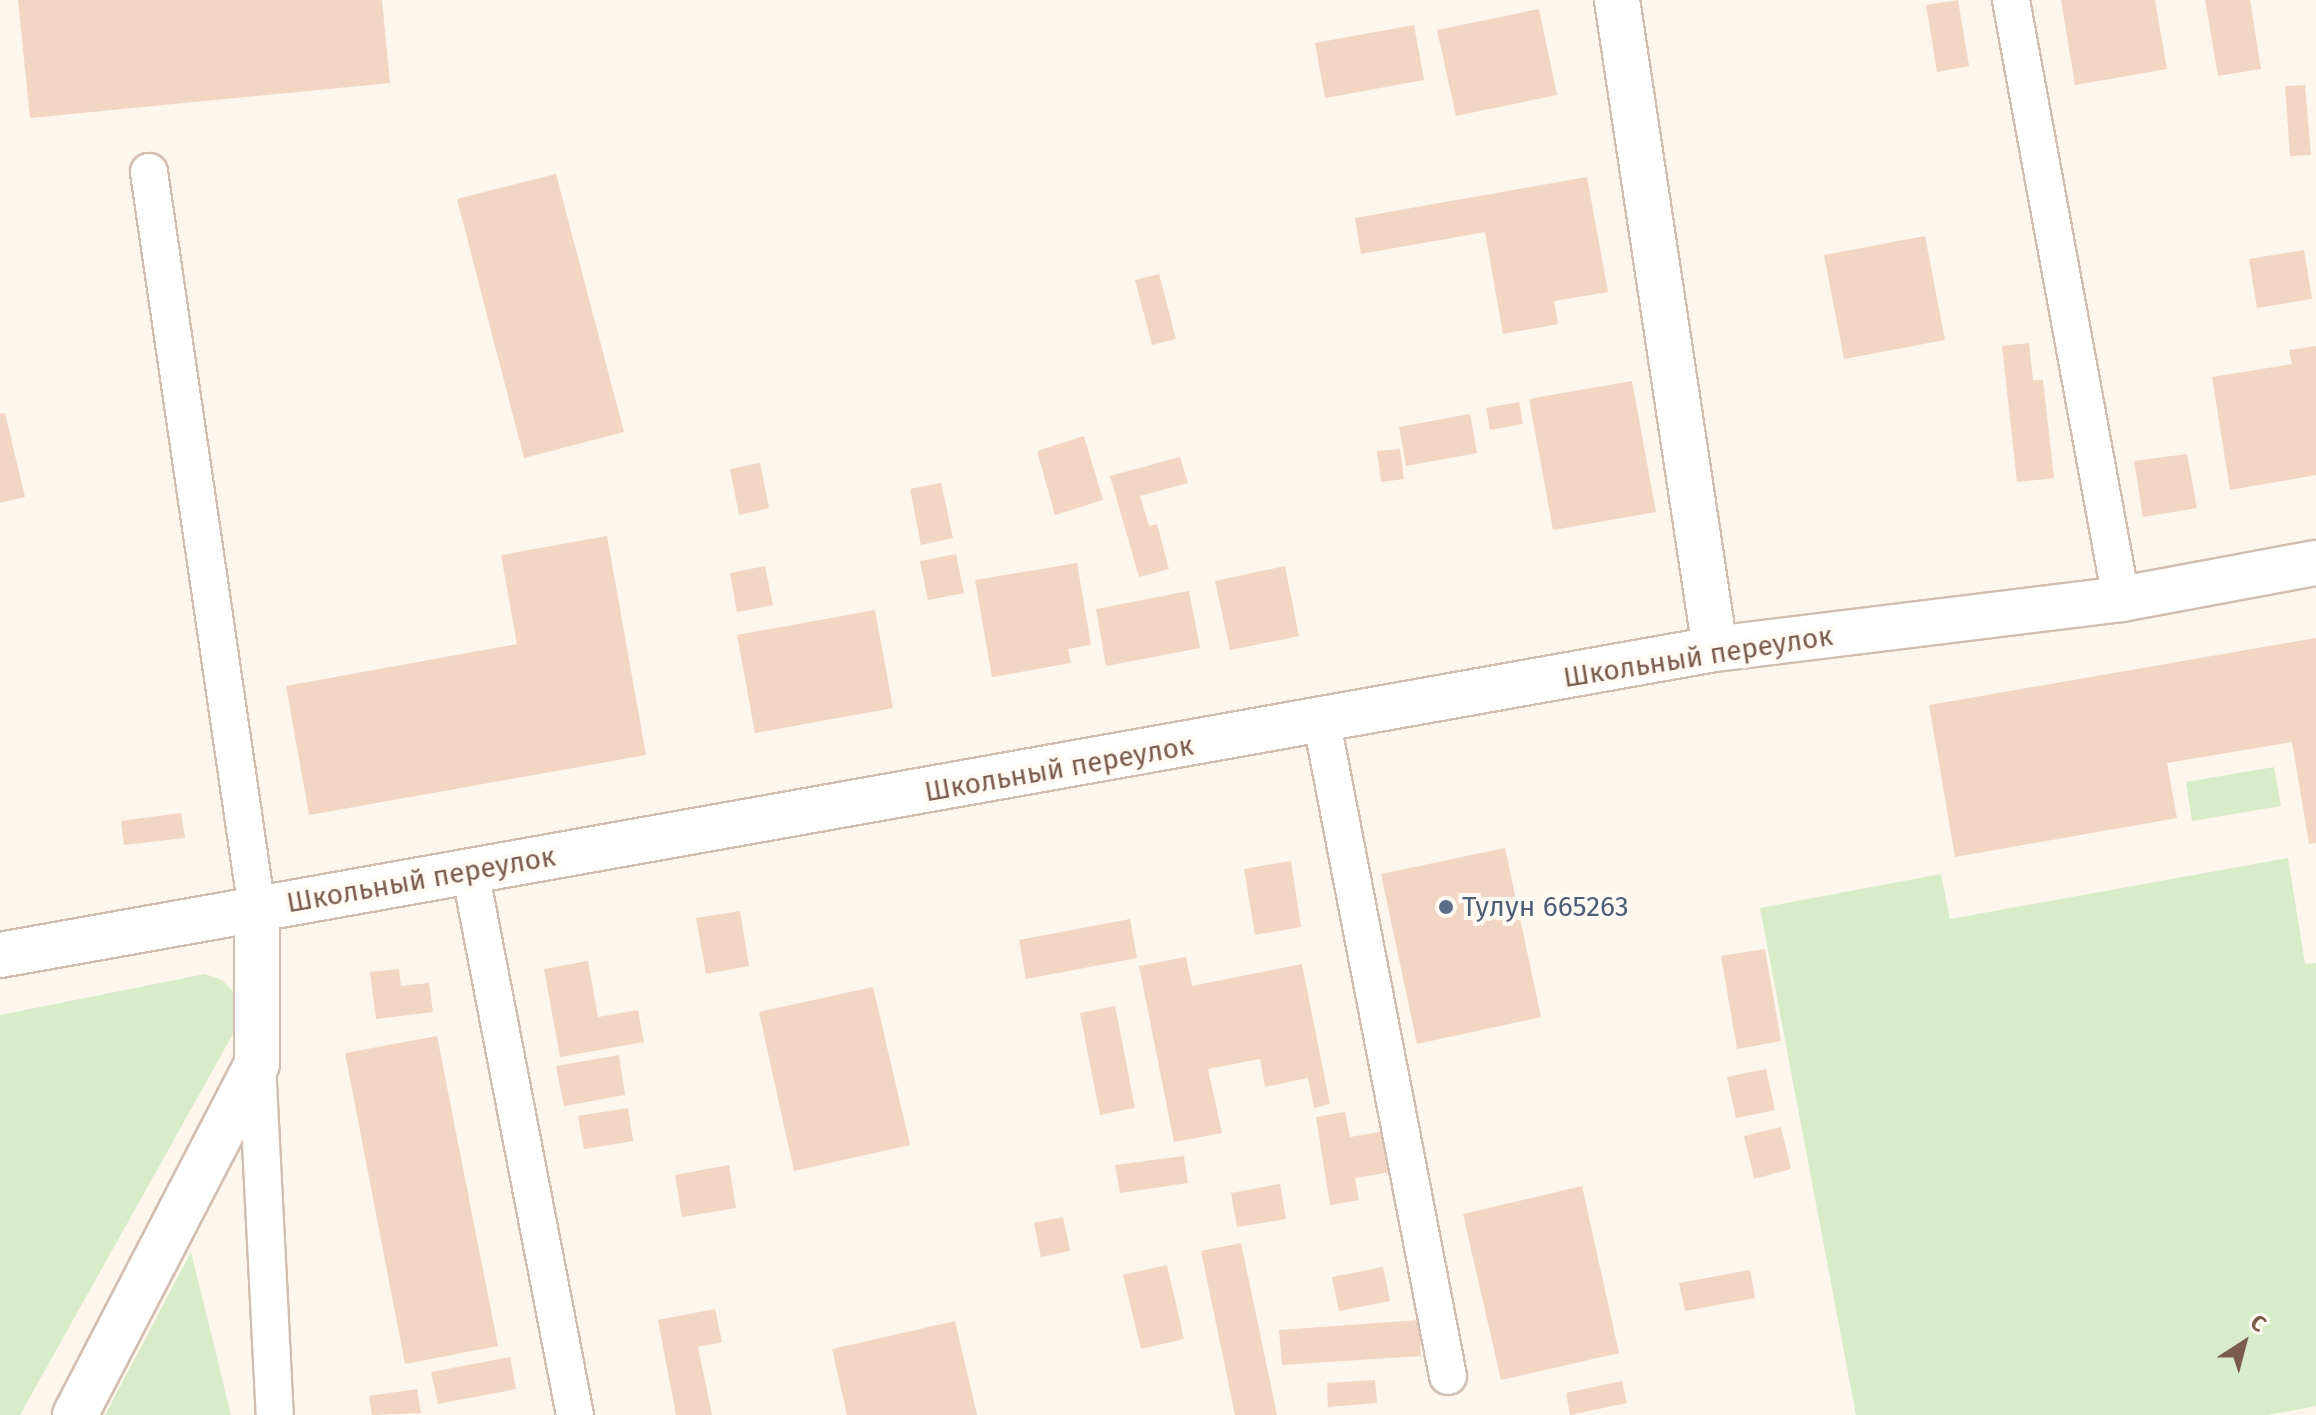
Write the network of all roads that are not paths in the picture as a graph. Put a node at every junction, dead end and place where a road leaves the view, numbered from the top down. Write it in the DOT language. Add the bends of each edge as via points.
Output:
graph roads {
  1 [pos="1617,0"];
  2 [pos="2011,0"];
  3 [pos="149,172"];
  4 [pos="2316,563"];
  5 [pos="2121,599"];
  6 [pos="1715,649"];
  7 [pos="1322,723"];
  8 [pos="470,871"];
  9 [pos="257,910"];
  10 [pos="0,955"];
  11 [pos="257,1064"];
  12 [pos="1448,1376"];
  13 [pos="75,1415"];
  14 [pos="275,1415"];
  15 [pos="575,1415"];
  1 -- 6 [label="street"];
  2 -- 5 [label="lane"];
  3 -- 9 [label="lane"];
  4 -- 5 [label="street, Школьный переулок"];
  5 -- 6 [label="street, Школьный переулок"];
  6 -- 7 [label="street, Школьный переулок"];
  7 -- 8 [label="street, Школьный переулок"];
  7 -- 12 [label="lane"];
  8 -- 9 [label="street, Школьный переулок"];
  8 -- 15 [label="lane"];
  9 -- 10 [label="street, Школьный переулок"];
  9 -- 11 [label="street"];
  11 -- 13 [label="street"];
  11 -- 14 [label="lane"];
}
